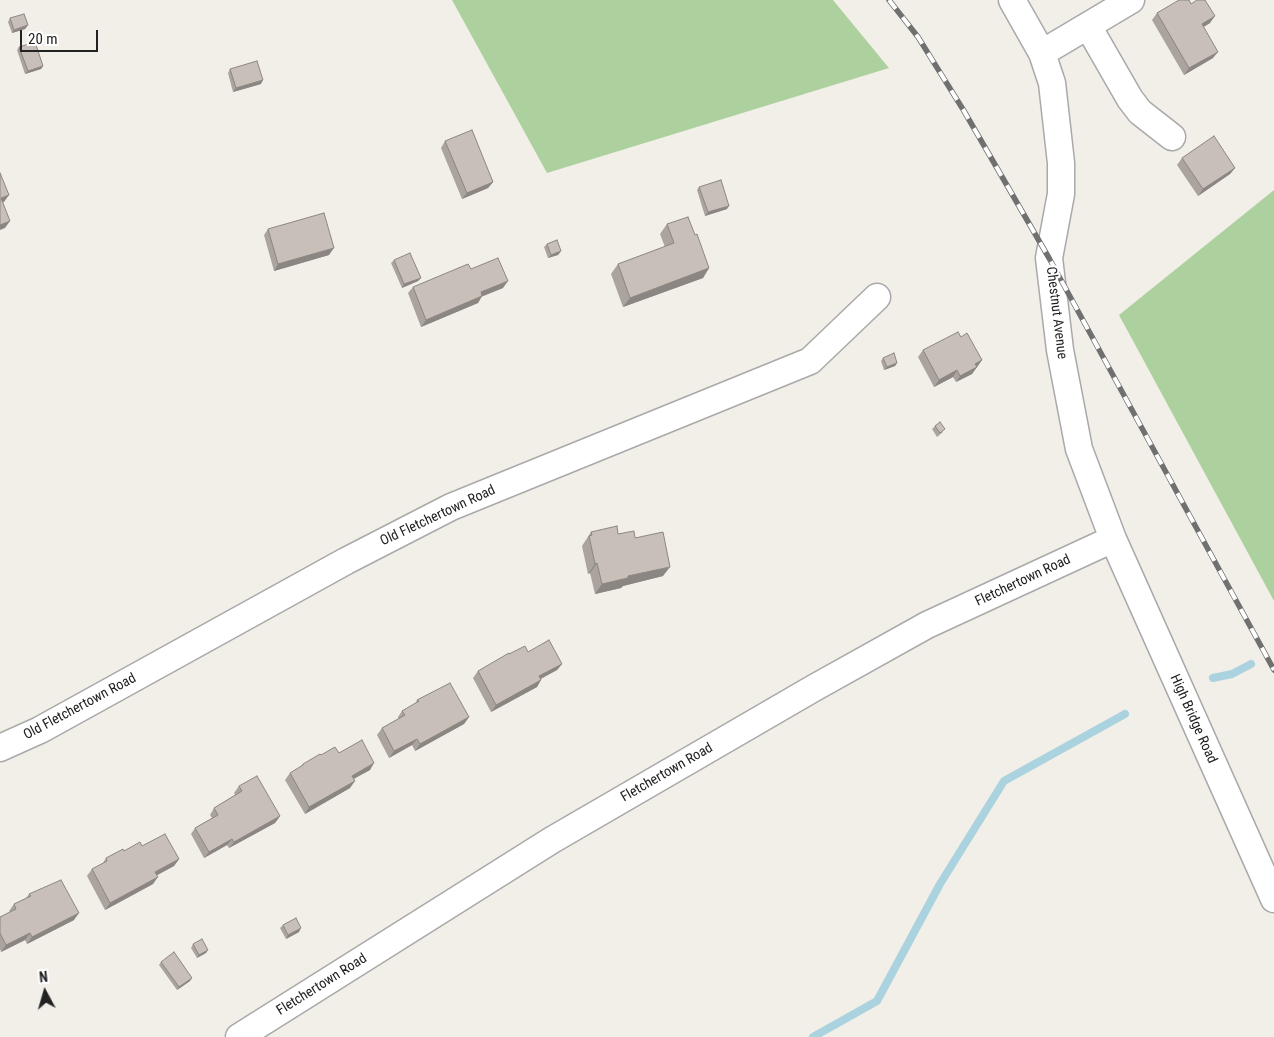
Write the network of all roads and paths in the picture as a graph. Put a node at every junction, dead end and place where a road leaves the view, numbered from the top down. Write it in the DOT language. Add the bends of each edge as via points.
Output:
graph roads {
  1 [pos="1012,0"];
  2 [pos="1131,0"];
  3 [pos="1088,26"];
  4 [pos="1042,53"];
  5 [pos="1172,137"];
  6 [pos="877,297"];
  7 [pos="1112,539"];
  8 [pos="0,748"];
  9 [pos="1274,899"];
  10 [pos="239,1037"];
  1 -- 4 [label="street, Chestnut Avenue"];
  2 -- 3 [label="street"];
  3 -- 4 [label="street"];
  3 -- 5 [label="street" via="1130,99 1140,112"];
  4 -- 7 [label="street, Chestnut Avenue" via="1052,83 1061,163 1061,194 1049,258 1060,350 1079,449"];
  6 -- 8 [label="street, Old Fletchertown Road" via="810,361 451,507 346,561 40,730"];
  7 -- 9 [label="street, High Bridge Road"];
  7 -- 10 [label="street, Fletchertown Road" via="927,625 814,688 552,840"];
}
